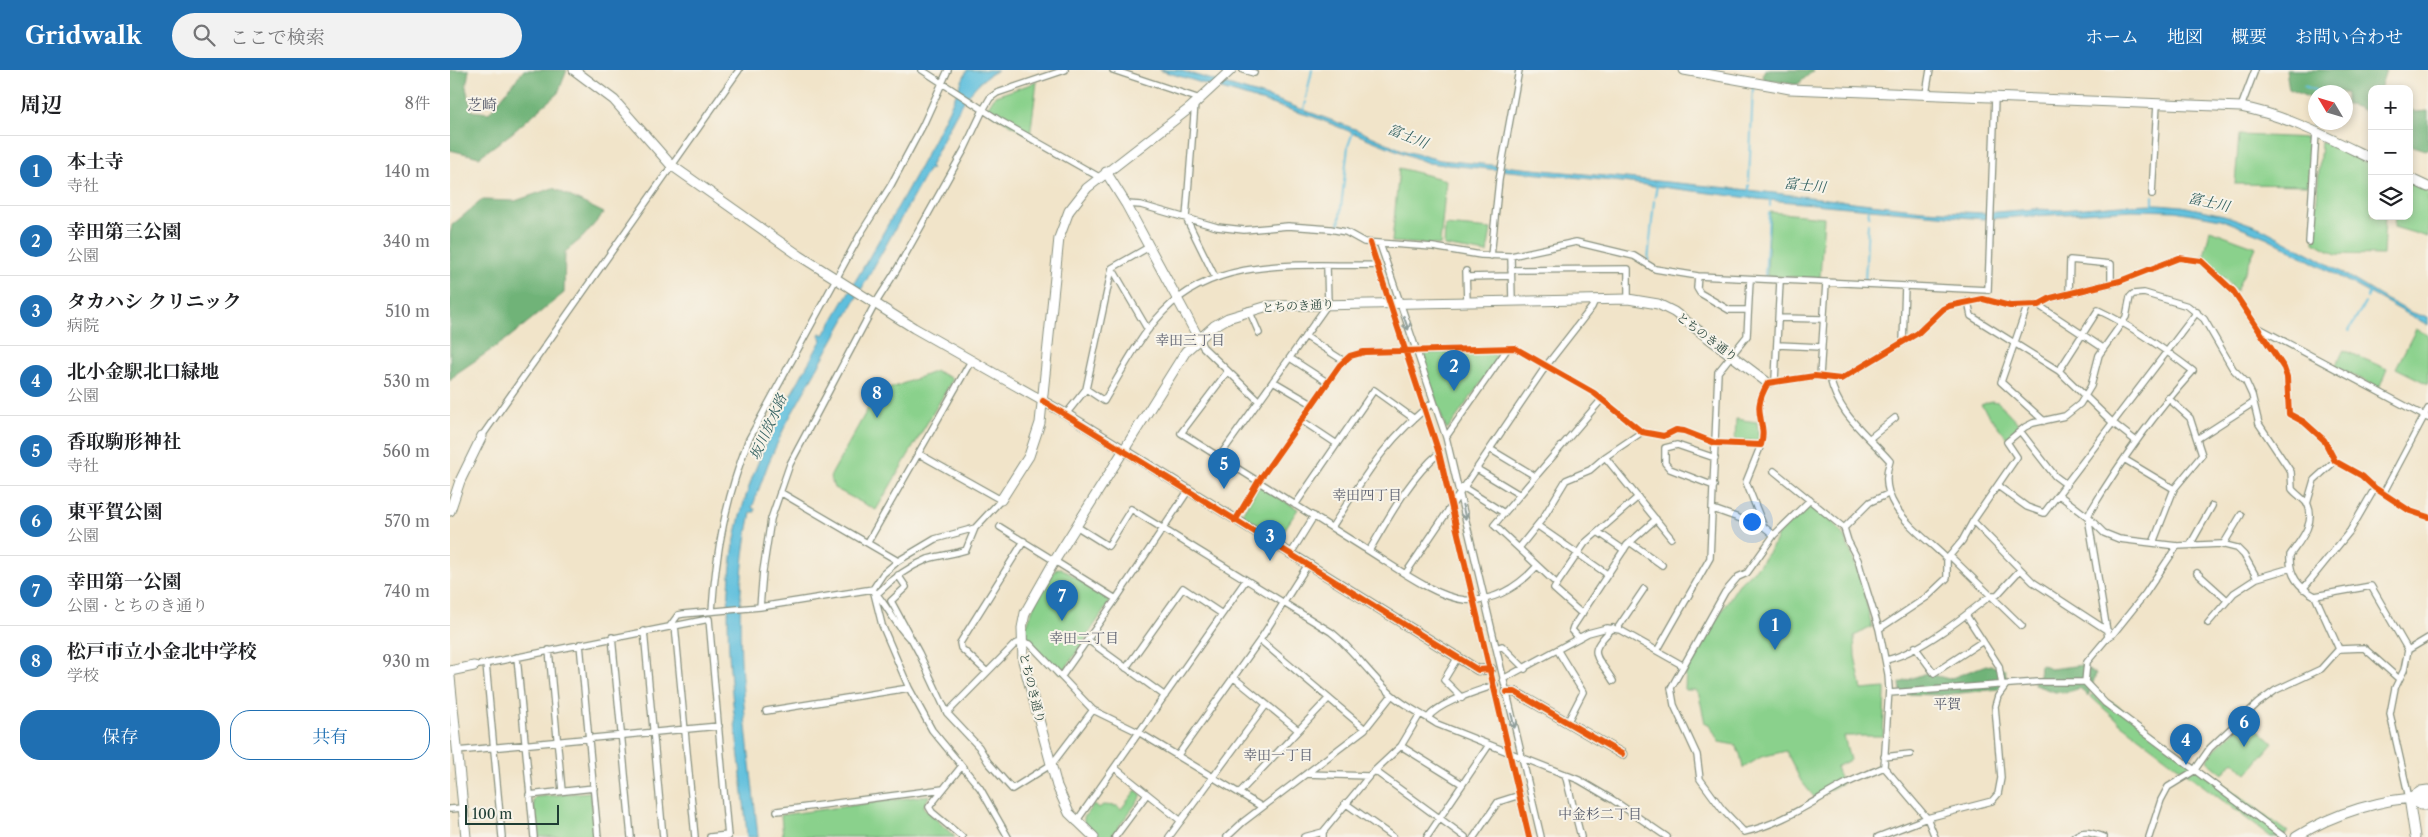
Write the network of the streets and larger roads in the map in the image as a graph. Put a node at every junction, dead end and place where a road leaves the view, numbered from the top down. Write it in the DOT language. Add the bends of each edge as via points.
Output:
graph roads {
  1 [pos="574,70"];
  2 [pos="739,70"];
  3 [pos="922,70"];
  4 [pos="948,70"];
  5 [pos="1064,70"];
  6 [pos="1113,70"];
  7 [pos="1243,70"];
  8 [pos="1519,70"];
  9 [pos="1684,70"];
  10 [pos="1930,70"];
  11 [pos="2255,70"];
  12 [pos="1229,72"];
  13 [pos="1254,73"];
  14 [pos="946,86"];
  15 [pos="1926,94"];
  16 [pos="1995,97"];
  17 [pos="1200,99"];
  18 [pos="2156,104"];
  19 [pos="2241,107"];
  20 [pos="981,110"];
  21 [pos="2316,132"];
  22 [pos="2368,157"];
  23 [pos="672,165"];
  24 [pos="1103,174"];
  25 [pos="2413,180"];
  26 [pos="2428,187"];
  27 [pos="2152,194"];
  28 [pos="1126,204"];
  29 [pos="1186,218"];
  30 [pos="2309,242"];
  31 [pos="1370,243"];
  32 [pos="1380,244"];
  33 [pos="1149,247"];
  34 [pos="1491,256"];
  35 [pos="1511,256"];
  36 [pos="1377,265"];
  37 [pos="1327,266"];
  38 [pos="1112,268"];
  39 [pos="1511,273"];
  40 [pos="1698,276"];
  41 [pos="1214,277"];
  42 [pos="1750,280"];
  43 [pos="839,281"];
  44 [pos="1780,281"];
  45 [pos="1826,283"];
  46 [pos="2111,284"];
  47 [pos="1906,286"];
  48 [pos="1988,290"];
  49 [pos="2069,293"];
  50 [pos="1628,298"];
  51 [pos="1178,299"];
  52 [pos="1595,300"];
  53 [pos="1987,300"];
  54 [pos="1512,301"];
  55 [pos="1968,301"];
  56 [pos="1394,302"];
  57 [pos="1467,302"];
  58 [pos="874,303"];
  59 [pos="1328,304"];
  60 [pos="2038,305"];
  61 [pos="2027,307"];
  62 [pos="1249,310"];
  63 [pos="1748,310"];
  64 [pos="2197,312"];
  65 [pos="1779,318"];
  66 [pos="1823,319"];
  67 [pos="2123,323"];
  68 [pos="2257,327"];
  69 [pos="1148,330"];
  70 [pos="1259,333"];
  71 [pos="2082,335"];
  72 [pos="1305,336"];
  73 [pos="1198,339"];
  74 [pos="1903,342"];
  75 [pos="2014,342"];
  76 [pos="1778,345"];
  77 [pos="1821,347"];
  78 [pos="1508,348"];
  79 [pos="2103,348"];
  80 [pos="1416,350"];
  81 [pos="1406,351"];
  82 [pos="2167,351"];
  83 [pos="1732,355"];
  84 [pos="1290,358"];
  85 [pos="971,361"];
  86 [pos="1344,361"];
  87 [pos="1546,366"];
  88 [pos="1228,371"];
  89 [pos="2059,371"];
  90 [pos="1820,376"];
  91 [pos="1830,378"];
  92 [pos="1273,381"];
  93 [pos="1327,382"];
  94 [pos="1772,382"];
  95 [pos="1086,390"];
  96 [pos="2086,397"];
  97 [pos="2168,398"];
  98 [pos="1602,399"];
  99 [pos="1044,401"];
  100 [pos="1259,401"];
  101 [pos="1434,402"];
  102 [pos="2253,403"];
  103 [pos="1312,404"];
  104 [pos="1425,409"];
  105 [pos="2428,409"];
  106 [pos="1066,414"];
  107 [pos="2426,417"];
  108 [pos="1413,418"];
  109 [pos="1895,418"];
  110 [pos="1301,420"];
  111 [pos="2044,421"];
  112 [pos="2113,424"];
  113 [pos="2020,431"];
  114 [pos="1642,432"];
  115 [pos="482,436"];
  116 [pos="1446,437"];
  117 [pos="1870,438"];
  118 [pos="2197,439"];
  119 [pos="2136,441"];
  120 [pos="1716,443"];
  121 [pos="1337,444"];
  122 [pos="1761,445"];
  123 [pos="1490,449"];
  124 [pos="1122,451"];
  125 [pos="1439,453"];
  126 [pos="919,454"];
  127 [pos="1219,457"];
  128 [pos="1605,457"];
  129 [pos="1715,458"];
  130 [pos="2124,459"];
  131 [pos="2335,461"];
  132 [pos="1477,469"];
  133 [pos="1774,471"];
  134 [pos="1535,476"];
  135 [pos="1258,482"];
  136 [pos="2067,485"];
  137 [pos="1714,486"];
  138 [pos="1998,486"];
  139 [pos="2375,488"];
  140 [pos="2174,489"];
  141 [pos="1461,490"];
  142 [pos="453,491"];
  143 [pos="1188,491"];
  144 [pos="780,492"];
  145 [pos="2384,492"];
  146 [pos="1888,494"];
  147 [pos="1520,495"];
  148 [pos="2059,495"];
  149 [pos="1638,497"];
  150 [pos="1001,500"];
  151 [pos="1810,500"];
  152 [pos="2308,504"];
  153 [pos="1295,505"];
  154 [pos="1452,505"];
  155 [pos="2212,506"];
  156 [pos="1713,510"];
  157 [pos="450,511"];
  158 [pos="1504,513"];
  159 [pos="2241,515"];
  160 [pos="1314,516"];
  161 [pos="2088,517"];
  162 [pos="2428,517"];
  163 [pos="1656,519"];
  164 [pos="1235,521"];
  165 [pos="1973,521"];
  166 [pos="1076,526"];
  167 [pos="1538,526"];
  168 [pos="1000,527"];
  169 [pos="1332,527"];
  170 [pos="1764,527"];
  171 [pos="975,528"];
  172 [pos="1164,528"];
  173 [pos="1844,528"];
  174 [pos="1598,532"];
  175 [pos="1774,535"];
  176 [pos="1671,538"];
  177 [pos="868,542"];
  178 [pos="1024,542"];
  179 [pos="1631,542"];
  180 [pos="2152,544"];
  181 [pos="2190,545"];
  182 [pos="2223,545"];
  183 [pos="2177,546"];
  184 [pos="1519,548"];
  185 [pos="1624,550"];
  186 [pos="1369,551"];
  187 [pos="1290,555"];
  188 [pos="1577,555"];
  189 [pos="1948,558"];
  190 [pos="898,560"];
  191 [pos="1055,560"];
  192 [pos="1662,565"];
  193 [pos="1307,566"];
  194 [pos="1537,566"];
  195 [pos="2291,568"];
  196 [pos="2020,570"];
  197 [pos="1406,573"];
  198 [pos="2197,573"];
  199 [pos="1607,574"];
  200 [pos="898,575"];
  201 [pos="2256,578"];
  202 [pos="1246,580"];
  203 [pos="1558,584"];
  204 [pos="1644,589"];
  205 [pos="2303,589"];
  206 [pos="875,592"];
  207 [pos="1991,595"];
  208 [pos="2315,596"];
  209 [pos="1116,599"];
  210 [pos="1473,599"];
  211 [pos="1484,599"];
  212 [pos="2228,600"];
  213 [pos="1285,604"];
  214 [pos="758,607"];
  215 [pos="714,611"];
  216 [pos="1222,614"];
  217 [pos="1582,614"];
  218 [pos="1966,615"];
  219 [pos="2208,623"];
  220 [pos="672,625"];
  221 [pos="2022,626"];
  222 [pos="1615,629"];
  223 [pos="1879,629"];
  224 [pos="644,631"];
  225 [pos="2108,634"];
  226 [pos="612,637"];
  227 [pos="1579,638"];
  228 [pos="2428,638"];
  229 [pos="1088,640"];
  230 [pos="1260,640"];
  231 [pos="1983,641"];
  232 [pos="1022,642"];
  233 [pos="914,643"];
  234 [pos="580,644"];
  235 [pos="1916,647"];
  236 [pos="1496,648"];
  237 [pos="2339,649"];
  238 [pos="549,650"];
  239 [pos="2408,650"];
  240 [pos="1558,651"];
  241 [pos="1657,651"];
  242 [pos="517,657"];
  243 [pos="1458,657"];
  244 [pos="1886,660"];
  245 [pos="486,664"];
  246 [pos="1682,664"];
  247 [pos="474,666"];
  248 [pos="1126,668"];
  249 [pos="1491,669"];
  250 [pos="1525,669"];
  251 [pos="450,670"];
  252 [pos="987,672"];
  253 [pos="1062,676"];
  254 [pos="450,677"];
  255 [pos="1233,677"];
  256 [pos="1503,679"];
  257 [pos="2399,679"];
  258 [pos="1613,681"];
  259 [pos="2085,682"];
  260 [pos="1494,684"];
  261 [pos="2004,685"];
  262 [pos="909,688"];
  263 [pos="1507,692"];
  264 [pos="1889,693"];
  265 [pos="1392,695"];
  266 [pos="1165,696"];
  267 [pos="1462,698"];
  268 [pos="1328,699"];
  269 [pos="1266,705"];
  270 [pos="1093,710"];
  271 [pos="766,711"];
  272 [pos="948,713"];
  273 [pos="1420,714"];
  274 [pos="1428,718"];
  275 [pos="1567,723"];
  276 [pos="719,726"];
  277 [pos="685,729"];
  278 [pos="1364,729"];
  279 [pos="1298,730"];
  280 [pos="653,732"];
  281 [pos="1140,732"];
  282 [pos="621,735"];
  283 [pos="589,738"];
  284 [pos="557,741"];
  285 [pos="526,744"];
  286 [pos="1489,745"];
  287 [pos="1402,746"];
  288 [pos="494,747"];
  289 [pos="458,750"];
  290 [pos="1510,752"];
  291 [pos="1622,754"];
  292 [pos="1910,754"];
  293 [pos="1178,755"];
  294 [pos="1521,756"];
  295 [pos="1884,757"];
  296 [pos="1052,764"];
  297 [pos="961,766"];
  298 [pos="1884,767"];
  299 [pos="1115,768"];
  300 [pos="1375,771"];
  301 [pos="2194,771"];
  302 [pos="1306,774"];
  303 [pos="1565,774"];
  304 [pos="1369,776"];
  305 [pos="1214,777"];
  306 [pos="1462,784"];
  307 [pos="594,788"];
  308 [pos="943,789"];
  309 [pos="2428,790"];
  310 [pos="562,791"];
  311 [pos="1240,792"];
  312 [pos="1147,794"];
  313 [pos="530,795"];
  314 [pos="1520,795"];
  315 [pos="2428,797"];
  316 [pos="2409,798"];
  317 [pos="1345,803"];
  318 [pos="2428,805"];
  319 [pos="1262,807"];
  320 [pos="463,808"];
  321 [pos="450,809"];
  322 [pos="777,811"];
  323 [pos="1440,818"];
  324 [pos="1927,818"];
  325 [pos="1181,821"];
  326 [pos="1076,822"];
  327 [pos="1383,830"];
  328 [pos="1323,834"];
  329 [pos="728,836"];
  330 [pos="1582,836"];
  331 [pos="466,837"];
  332 [pos="502,837"];
  333 [pos="534,837"];
  334 [pos="598,837"];
  335 [pos="631,837"];
  336 [pos="662,837"];
  337 [pos="695,837"];
  338 [pos="710,837"];
  339 [pos="962,837"];
  340 [pos="1008,837"];
  341 [pos="1094,837"];
  342 [pos="1115,837"];
  343 [pos="1169,837"];
  344 [pos="1227,837"];
  345 [pos="1304,837"];
  346 [pos="1378,837"];
  347 [pos="1393,837"];
  348 [pos="1427,837"];
  349 [pos="1465,837"];
  350 [pos="1474,837"];
  351 [pos="1529,837"];
  352 [pos="1541,837"];
  353 [pos="1667,837"];
  354 [pos="1878,837"];
  355 [pos="1935,837"];
  356 [pos="2074,837"];
  357 [pos="2104,837"];
  358 [pos="2149,837"];
  359 [pos="2284,837"];
  360 [pos="2296,837"];
  361 [pos="2416,837"];
  1 -- 23 [label="street" via="614,100"];
  2 -- 23 [label="street"];
  3 -- 14 [label="street"];
  4 -- 14 [label="street"];
  5 -- 20 [label="street" via="997,93"];
  6 -- 17 [label="street"];
  7 -- 13 [label="street"];
  8 -- 34 [label="street"];
  9 -- 15 [label="street" via="1790,89"];
  10 -- 15 [label="street"];
  11 -- 19 [label="street"];
  12 -- 17 [label="street"];
  14 -- 20 [label="street"];
  14 -- 43 [label="street" via="861,233"];
  15 -- 16 [label="street"];
  16 -- 18 [label="street"];
  16 -- 48 [label="street"];
  17 -- 24 [label="street"];
  17 -- 29 [label="street"];
  18 -- 19 [label="street"];
  18 -- 27 [label="street"];
  19 -- 21 [label="street" via="2266,112"];
  20 -- 24 [label="street"];
  20 -- 58 [label="street" via="893,278"];
  21 -- 22 [label="street"];
  21 -- 30 [label="street"];
  23 -- 43 [label="street"];
  23 -- 115 [label="street"];
  24 -- 28 [label="street"];
  24 -- 99 [label="street" via="1074,202 1060,238"];
  25 -- 26 [label="street"];
  28 -- 29 [label="street"];
  28 -- 33 [label="street"];
  29 -- 31 [label="street" via="1217,227 1244,230 1288,226 1330,229"];
  29 -- 41 [label="street"];
  31 -- 32 [label="street"];
  31 -- 36 [label="street"];
  32 -- 34 [label="street" via="1433,247"];
  32 -- 56 [label="street"];
  33 -- 38 [label="street"];
  33 -- 51 [label="street"];
  34 -- 35 [label="street"];
  35 -- 39 [label="street"];
  35 -- 40 [label="street" via="1576,242 1634,256 1655,269"];
  36 -- 37 [label="street"];
  36 -- 56 [label="street"];
  37 -- 41 [label="street" via="1260,267"];
  37 -- 59 [label="street"];
  38 -- 69 [label="street"];
  38 -- 95 [label="street"];
  39 -- 50 [label="street" via="1628,269"];
  39 -- 54 [label="street"];
  39 -- 57 [label="street" via="1467,274"];
  40 -- 42 [label="street"];
  40 -- 63 [label="street" via="1700,293 1729,310"];
  41 -- 51 [label="street"];
  42 -- 44 [label="street"];
  42 -- 63 [label="street"];
  43 -- 58 [label="street"];
  43 -- 215 [label="street" via="762,412 738,468 716,557"];
  44 -- 45 [label="street"];
  44 -- 65 [label="street"];
  45 -- 47 [label="street"];
  45 -- 66 [label="street"];
  46 -- 49 [label="street"];
  46 -- 49 [label="street" via="2111,264 2070,260"];
  46 -- 68 [label="street" via="2173,259 2201,261 2233,291"];
  47 -- 48 [label="street"];
  47 -- 74 [label="street"];
  48 -- 53 [label="street"];
  49 -- 60 [label="street"];
  50 -- 52 [label="street, とちのき通り"];
  50 -- 83 [label="street, とちのき通り" via="1658,304 1674,312"];
  51 -- 69 [label="street"];
  51 -- 73 [label="street"];
  52 -- 54 [label="street, とちのき通り"];
  52 -- 87 [label="street"];
  53 -- 55 [label="street"];
  53 -- 61 [label="street" via="2005,306"];
  54 -- 57 [label="street, とちのき通り"];
  55 -- 74 [label="street" via="1943,309 1924,328"];
  55 -- 75 [label="street" via="1971,316"];
  56 -- 57 [label="street, とちのき通り"];
  56 -- 59 [label="street, とちのき通り"];
  56 -- 80 [label="street, one-way"];
  56 -- 81 [label="street"];
  58 -- 85 [label="street"];
  58 -- 144 [label="street" via="802,440"];
  59 -- 62 [label="street, とちのき通り" via="1268,306"];
  59 -- 72 [label="street"];
  60 -- 61 [label="street"];
  60 -- 71 [label="street"];
  61 -- 75 [label="street"];
  62 -- 70 [label="street"];
  62 -- 73 [label="street, とちのき通り" via="1228,318"];
  63 -- 83 [label="street" via="1747,336"];
  64 -- 67 [label="street" via="2188,306 2144,293 2134,294 2130,296"];
  64 -- 82 [label="street"];
  64 -- 102 [label="street" via="2213,332 2233,369 2246,382"];
  65 -- 66 [label="street"];
  65 -- 76 [label="street"];
  66 -- 77 [label="street"];
  67 -- 71 [label="street" via="2098,310"];
  67 -- 79 [label="street"];
  67 -- 82 [label="street"];
  68 -- 107 [label="street"];
  68 -- 131 [label="street" via="2284,368 2289,414 2304,422 2324,440"];
  69 -- 95 [label="street" via="1104,401"];
  71 -- 79 [label="street"];
  71 -- 89 [label="street"];
  72 -- 84 [label="street"];
  72 -- 86 [label="street"];
  73 -- 88 [label="street"];
  73 -- 124 [label="street, とちのき通り" via="1186,351"];
  74 -- 91 [label="street" via="1841,379"];
  75 -- 89 [label="street"];
  75 -- 111 [label="street" via="2001,382"];
  76 -- 77 [label="street"];
  76 -- 94 [label="street"];
  77 -- 90 [label="street"];
  78 -- 80 [label="street"];
  78 -- 87 [label="street" via="1515,348"];
  78 -- 116 [label="street"];
  79 -- 96 [label="street"];
  80 -- 81 [label="street"];
  80 -- 101 [label="street"];
  81 -- 86 [label="street" via="1364,352"];
  81 -- 104 [label="street"];
  82 -- 97 [label="street" via="2193,371"];
  82 -- 112 [label="street"];
  83 -- 94 [label="street, とちのき通り"];
  83 -- 120 [label="street" via="1718,372"];
  84 -- 92 [label="street"];
  84 -- 93 [label="street"];
  85 -- 99 [label="street"];
  85 -- 126 [label="street"];
  86 -- 93 [label="street"];
  87 -- 98 [label="street"];
  87 -- 123 [label="street"];
  88 -- 100 [label="street"];
  88 -- 127 [label="street" via="1181,433"];
  89 -- 96 [label="street"];
  90 -- 91 [label="street"];
  90 -- 94 [label="street"];
  91 -- 117 [label="street" via="1834,395 1844,412"];
  92 -- 100 [label="street"];
  92 -- 103 [label="street"];
  93 -- 103 [label="street"];
  94 -- 122 [label="street" via="1758,400 1763,433"];
  95 -- 106 [label="street"];
  96 -- 111 [label="street" via="2072,412"];
  96 -- 112 [label="street"];
  97 -- 118 [label="street" via="2190,418"];
  97 -- 119 [label="street"];
  98 -- 114 [label="street"];
  98 -- 134 [label="street"];
  99 -- 106 [label="street"];
  99 -- 150 [label="street" via="1029,456"];
  100 -- 127 [label="street"];
  101 -- 104 [label="street"];
  101 -- 116 [label="street"];
  102 -- 118 [label="street"];
  102 -- 152 [label="street" via="2262,429 2291,472 2292,489"];
  103 -- 110 [label="street"];
  104 -- 108 [label="street"];
  104 -- 125 [label="street"];
  105 -- 107 [label="street"];
  106 -- 124 [label="street"];
  107 -- 145 [label="street"];
  108 -- 121 [label="street" via="1374,390"];
  108 -- 169 [label="street" via="1382,451"];
  109 -- 117 [label="street"];
  110 -- 121 [label="street"];
  110 -- 135 [label="street"];
  111 -- 113 [label="street"];
  112 -- 119 [label="street"];
  112 -- 136 [label="street"];
  113 -- 136 [label="street" via="2055,476"];
  113 -- 138 [label="street" via="2007,442 2017,457"];
  114 -- 120 [label="street" via="1664,436 1676,430 1684,431"];
  114 -- 128 [label="street"];
  115 -- 142 [label="street"];
  116 -- 141 [label="street"];
  117 -- 146 [label="street" via="1890,461 1886,479"];
  118 -- 140 [label="street" via="2202,455"];
  119 -- 130 [label="street"];
  120 -- 122 [label="street"];
  120 -- 129 [label="street"];
  121 -- 153 [label="street"];
  122 -- 170 [label="street" via="1746,482"];
  123 -- 132 [label="street"];
  123 -- 134 [label="street"];
  124 -- 143 [label="street"];
  124 -- 166 [label="street, とちのき通り"];
  125 -- 154 [label="street"];
  125 -- 186 [label="street" via="1410,483"];
  126 -- 150 [label="street"];
  126 -- 177 [label="street"];
  127 -- 135 [label="street"];
  128 -- 149 [label="street"];
  128 -- 167 [label="street" via="1590,470 1566,480"];
  129 -- 137 [label="street"];
  129 -- 137 [label="street" via="1677,445 1665,448 1665,463 1670,469"];
  130 -- 140 [label="street"];
  130 -- 161 [label="street"];
  131 -- 139 [label="street" via="2362,476"];
  131 -- 152 [label="street" via="2314,480"];
  132 -- 141 [label="street"];
  132 -- 147 [label="street"];
  133 -- 151 [label="street"];
  134 -- 147 [label="street"];
  135 -- 153 [label="street"];
  135 -- 164 [label="street"];
  136 -- 148 [label="street"];
  137 -- 156 [label="street"];
  138 -- 148 [label="street" via="2041,514"];
  138 -- 165 [label="street"];
  139 -- 145 [label="street"];
  139 -- 205 [label="street" via="2350,531"];
  140 -- 180 [label="street"];
  141 -- 154 [label="street"];
  141 -- 158 [label="street"];
  141 -- 211 [label="street, one-way"];
  142 -- 157 [label="street"];
  143 -- 164 [label="street"];
  143 -- 172 [label="street"];
  144 -- 177 [label="street"];
  144 -- 214 [label="street" via="768,535"];
  145 -- 162 [label="street" via="2410,511"];
  146 -- 173 [label="street" via="1870,502"];
  146 -- 189 [label="street" via="1902,516"];
  147 -- 158 [label="street"];
  148 -- 161 [label="street"];
  149 -- 163 [label="street"];
  149 -- 174 [label="street"];
  150 -- 171 [label="street"];
  151 -- 173 [label="street"];
  151 -- 175 [label="street"];
  152 -- 195 [label="street" via="2307,528 2300,544 2290,555"];
  153 -- 160 [label="street"];
  154 -- 197 [label="street"];
  154 -- 210 [label="street"];
  155 -- 181 [label="street"];
  156 -- 170 [label="street"];
  156 -- 241 [label="street" via="1710,558"];
  158 -- 184 [label="street" via="1494,526"];
  159 -- 182 [label="street"];
  160 -- 169 [label="street"];
  160 -- 187 [label="street"];
  161 -- 180 [label="street" via="2111,536"];
  161 -- 225 [label="street"];
  163 -- 176 [label="street"];
  163 -- 179 [label="street"];
  164 -- 187 [label="street"];
  165 -- 189 [label="street"];
  165 -- 196 [label="street"];
  166 -- 172 [label="street" via="1108,546 1131,509"];
  166 -- 191 [label="street, とちのき通り"];
  167 -- 184 [label="street"];
  167 -- 188 [label="street"];
  168 -- 178 [label="street"];
  169 -- 186 [label="street"];
  170 -- 175 [label="street"];
  171 -- 190 [label="street" via="935,539"];
  171 -- 200 [label="street" via="966,550 929,559"];
  172 -- 202 [label="street"];
  172 -- 209 [label="street"];
  173 -- 223 [label="street" via="1858,560"];
  174 -- 185 [label="street"];
  174 -- 188 [label="street"];
  175 -- 246 [label="street" via="1747,573 1738,577 1725,592"];
  177 -- 190 [label="street"];
  178 -- 191 [label="street"];
  178 -- 252 [label="street" via="960,643 961,648"];
  179 -- 185 [label="street"];
  179 -- 192 [label="street"];
  180 -- 183 [label="street"];
  181 -- 182 [label="street"];
  181 -- 183 [label="street"];
  182 -- 201 [label="street" via="2236,548 2244,555"];
  183 -- 225 [label="street" via="2145,594 2113,634"];
  184 -- 194 [label="street"];
  185 -- 199 [label="street"];
  186 -- 197 [label="street"];
  187 -- 193 [label="street"];
  188 -- 199 [label="street"];
  188 -- 203 [label="street"];
  189 -- 207 [label="street"];
  189 -- 223 [label="street" via="1947,578 1937,589"];
  190 -- 206 [label="street" via="883,574"];
  191 -- 209 [label="street"];
  191 -- 232 [label="street, とちのき通り" via="1025,613"];
  193 -- 213 [label="street"];
  193 -- 243 [label="street"];
  194 -- 203 [label="street"];
  194 -- 211 [label="street" via="1528,577 1500,595"];
  195 -- 201 [label="street"];
  195 -- 205 [label="street" via="2298,586"];
  196 -- 207 [label="street" via="1997,595"];
  196 -- 225 [label="street"];
  197 -- 210 [label="street" via="1449,597"];
  198 -- 212 [label="street"];
  199 -- 217 [label="street"];
  200 -- 206 [label="street"];
  200 -- 233 [label="street" via="906,587 891,601"];
  201 -- 212 [label="street"];
  202 -- 213 [label="street"];
  202 -- 216 [label="street"];
  203 -- 217 [label="street" via="1554,589"];
  204 -- 222 [label="street"];
  205 -- 208 [label="street"];
  206 -- 214 [label="street"];
  206 -- 233 [label="street" via="899,628"];
  206 -- 262 [label="street" via="882,625"];
  207 -- 218 [label="street"];
  207 -- 221 [label="street"];
  208 -- 237 [label="street"];
  208 -- 239 [label="street" via="2370,586"];
  209 -- 229 [label="street"];
  210 -- 211 [label="street"];
  210 -- 249 [label="street"];
  211 -- 236 [label="street"];
  212 -- 219 [label="street"];
  213 -- 230 [label="street"];
  213 -- 265 [label="street" via="1341,640"];
  214 -- 215 [label="street"];
  215 -- 220 [label="street" via="678,615"];
  216 -- 248 [label="street" via="1183,588"];
  216 -- 266 [label="street"];
  217 -- 227 [label="street" via="1572,630"];
  218 -- 231 [label="street"];
  218 -- 235 [label="street"];
  220 -- 224 [label="street"];
  220 -- 276 [label="street" via="709,619"];
  220 -- 277 [label="street"];
  222 -- 227 [label="street" via="1600,629"];
  222 -- 241 [label="street"];
  222 -- 258 [label="street" via="1598,644 1595,654"];
  223 -- 244 [label="street"];
  224 -- 226 [label="street"];
  224 -- 280 [label="street"];
  225 -- 259 [label="street" via="2087,662"];
  226 -- 234 [label="street"];
  226 -- 282 [label="street"];
  227 -- 240 [label="street"];
  228 -- 239 [label="street"];
  229 -- 248 [label="street"];
  229 -- 253 [label="street"];
  230 -- 255 [label="street"];
  230 -- 268 [label="street"];
  231 -- 235 [label="street" via="1934,673"];
  231 -- 261 [label="street" via="1999,666"];
  232 -- 252 [label="street" via="1015,644"];
  232 -- 253 [label="street" via="1030,644"];
  232 -- 296 [label="street, とちのき通り" via="1023,660"];
  233 -- 272 [label="street"];
  234 -- 238 [label="street"];
  234 -- 283 [label="street"];
  235 -- 244 [label="street"];
  236 -- 250 [label="street" via="1502,646"];
  236 -- 256 [label="street"];
  237 -- 257 [label="street" via="2364,648"];
  237 -- 301 [label="street" via="2321,669 2276,690 2258,703 2210,748"];
  238 -- 242 [label="street"];
  238 -- 284 [label="street"];
  239 -- 257 [label="street"];
  240 -- 250 [label="street"];
  240 -- 275 [label="street" via="1583,692"];
  241 -- 246 [label="street"];
  242 -- 245 [label="street"];
  242 -- 285 [label="street"];
  243 -- 249 [label="street" via="1478,670"];
  243 -- 267 [label="street" via="1444,680"];
  244 -- 264 [label="street"];
  245 -- 247 [label="street"];
  245 -- 288 [label="street"];
  246 -- 298 [label="street" via="1671,688 1672,695 1697,755 1700,779 1744,832 1788,817 1844,785"];
  247 -- 251 [label="street"];
  248 -- 266 [label="street"];
  249 -- 260 [label="street"];
  250 -- 256 [label="street"];
  252 -- 272 [label="street"];
  253 -- 270 [label="street"];
  254 -- 289 [label="street"];
  255 -- 269 [label="street"];
  255 -- 293 [label="street"];
  256 -- 263 [label="street"];
  257 -- 316 [label="street" via="2390,714"];
  259 -- 261 [label="street"];
  259 -- 301 [label="street" via="2106,703"];
  260 -- 267 [label="street"];
  260 -- 290 [label="street"];
  261 -- 264 [label="street"];
  261 -- 324 [label="street" via="1995,706 2001,778 1998,794 1992,801"];
  262 -- 271 [label="street"];
  262 -- 297 [label="street" via="932,730"];
  263 -- 275 [label="street" via="1515,692"];
  263 -- 294 [label="street, one-way"];
  264 -- 295 [label="street"];
  265 -- 273 [label="street"];
  265 -- 278 [label="street"];
  266 -- 281 [label="street"];
  267 -- 274 [label="street" via="1431,713"];
  268 -- 278 [label="street"];
  268 -- 279 [label="street"];
  269 -- 279 [label="street"];
  269 -- 305 [label="street"];
  270 -- 281 [label="street"];
  270 -- 296 [label="street"];
  272 -- 296 [label="street" via="1012,788"];
  273 -- 274 [label="street"];
  273 -- 287 [label="street"];
  274 -- 286 [label="street"];
  275 -- 291 [label="street"];
  276 -- 277 [label="street"];
  276 -- 329 [label="street"];
  277 -- 280 [label="street"];
  277 -- 337 [label="street"];
  278 -- 302 [label="street"];
  279 -- 311 [label="street"];
  280 -- 282 [label="street"];
  280 -- 336 [label="street"];
  281 -- 293 [label="street"];
  281 -- 299 [label="street"];
  282 -- 283 [label="street"];
  282 -- 335 [label="street"];
  283 -- 284 [label="street"];
  283 -- 307 [label="street"];
  284 -- 285 [label="street"];
  284 -- 310 [label="street"];
  285 -- 288 [label="street"];
  285 -- 313 [label="street"];
  286 -- 290 [label="street"];
  286 -- 306 [label="street"];
  287 -- 300 [label="street"];
  287 -- 306 [label="street"];
  288 -- 289 [label="street"];
  288 -- 332 [label="street"];
  289 -- 320 [label="street"];
  290 -- 294 [label="street"];
  290 -- 314 [label="street"];
  292 -- 295 [label="street"];
  293 -- 305 [label="street"];
  294 -- 303 [label="street"];
  294 -- 352 [label="street"];
  295 -- 298 [label="street"];
  296 -- 326 [label="street, とちのき通り" via="1061,799"];
  297 -- 308 [label="street"];
  297 -- 340 [label="street" via="980,788"];
  298 -- 324 [label="street"];
  299 -- 312 [label="street"];
  299 -- 326 [label="street"];
  300 -- 304 [label="street"];
  300 -- 323 [label="street"];
  301 -- 358 [label="street" via="2165,792"];
  301 -- 359 [label="street"];
  302 -- 304 [label="street"];
  302 -- 319 [label="street"];
  303 -- 330 [label="street"];
  303 -- 353 [label="street" via="1613,800"];
  304 -- 317 [label="street"];
  305 -- 311 [label="street"];
  305 -- 325 [label="street"];
  306 -- 323 [label="street"];
  307 -- 310 [label="street"];
  307 -- 334 [label="street"];
  308 -- 322 [label="street"];
  308 -- 339 [label="street" via="929,807"];
  309 -- 316 [label="street"];
  310 -- 313 [label="street"];
  311 -- 319 [label="street"];
  312 -- 325 [label="street"];
  312 -- 342 [label="street"];
  313 -- 333 [label="street"];
  314 -- 350 [label="street" via="1498,802"];
  314 -- 351 [label="street"];
  315 -- 316 [label="street"];
  316 -- 318 [label="street"];
  316 -- 360 [label="street" via="2343,814"];
  316 -- 361 [label="street"];
  317 -- 327 [label="street"];
  317 -- 328 [label="street"];
  319 -- 344 [label="street"];
  320 -- 321 [label="street"];
  320 -- 331 [label="street"];
  323 -- 348 [label="street"];
  323 -- 349 [label="street"];
  324 -- 354 [label="street"];
  324 -- 355 [label="street"];
  325 -- 343 [label="street"];
  326 -- 341 [label="street, とちのき通り"];
  327 -- 346 [label="street"];
  327 -- 347 [label="street"];
  328 -- 345 [label="street"];
  329 -- 338 [label="street"];
  356 -- 357 [label="street" via="2080,832"];
}
